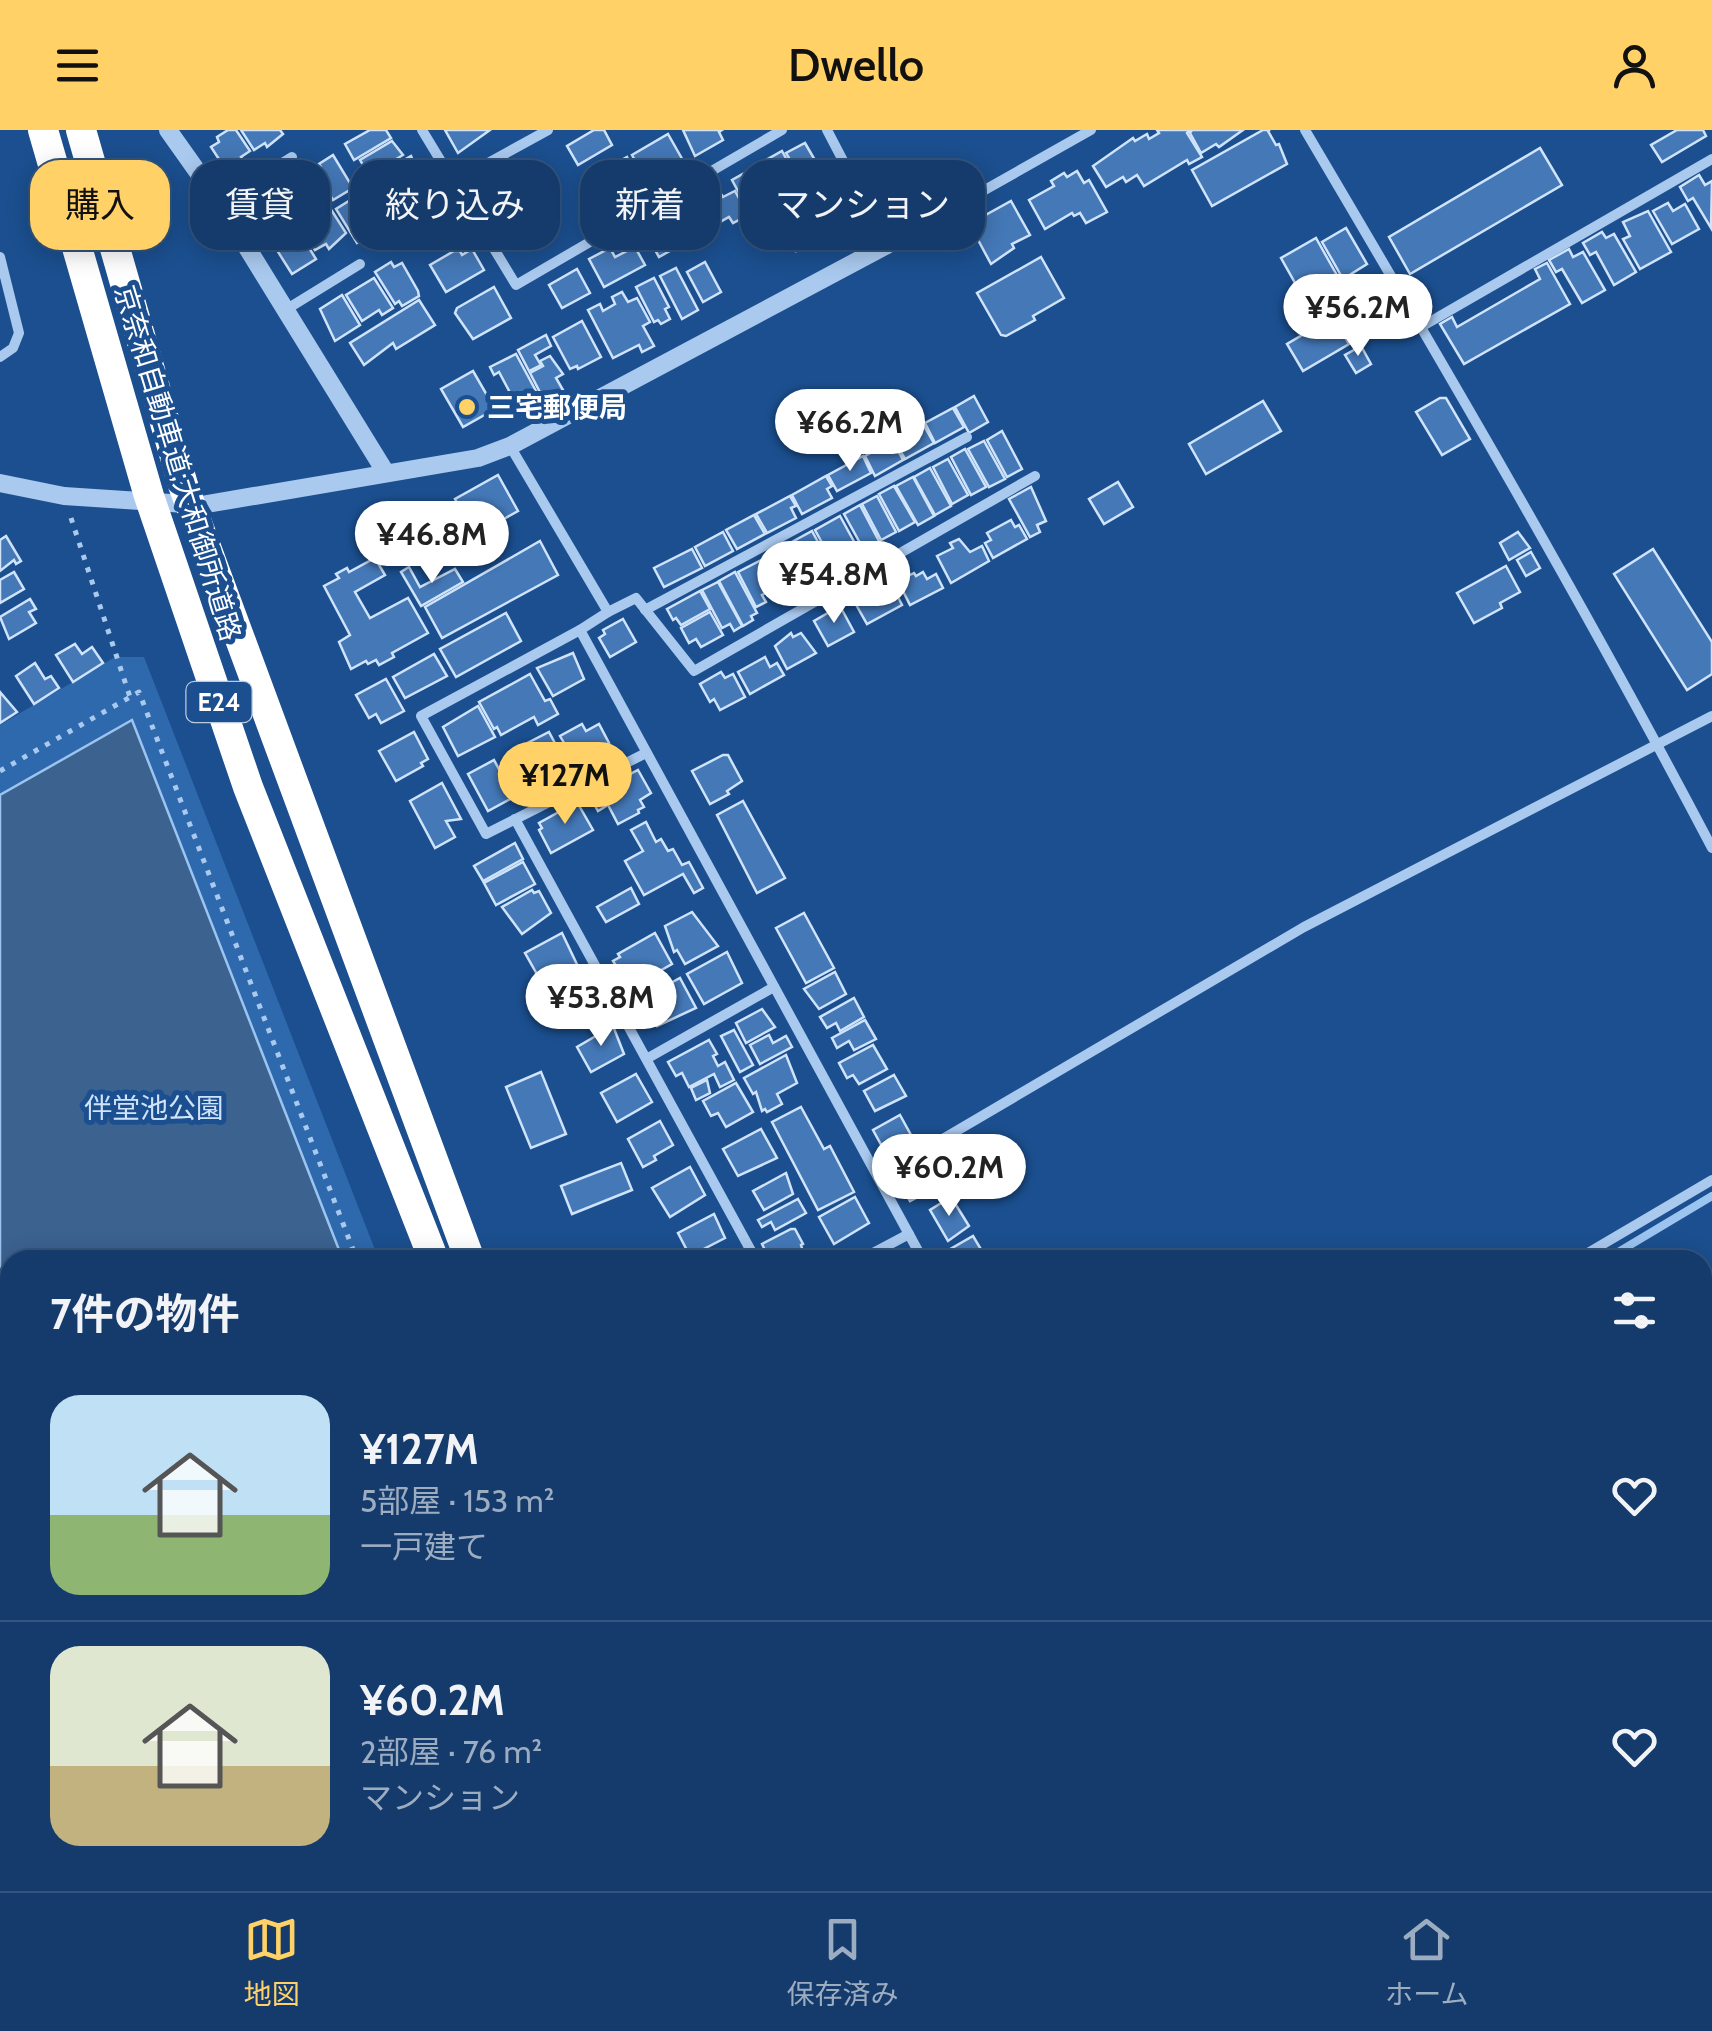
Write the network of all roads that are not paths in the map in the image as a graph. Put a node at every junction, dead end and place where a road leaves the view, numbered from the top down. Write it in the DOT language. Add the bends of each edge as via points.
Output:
graph roads {
  1 [pos="43,130"];
  2 [pos="81,130"];
  3 [pos="168,130"];
  4 [pos="422,130"];
  5 [pos="548,130"];
  6 [pos="782,130"];
  7 [pos="827,130"];
  8 [pos="1091,130"];
  9 [pos="1305,130"];
  10 [pos="292,157"];
  11 [pos="287,160"];
  12 [pos="439,160"];
  13 [pos="494,160"];
  14 [pos="843,160"];
  15 [pos="1712,160"];
  16 [pos="190,161"];
  17 [pos="985,190"];
  18 [pos="249,250"];
  19 [pos="494,250"];
  20 [pos="879,250"];
  21 [pos="0,258"];
  22 [pos="360,264"];
  23 [pos="286,309"];
  24 [pos="1422,328"];
  25 [pos="0,358"];
  26 [pos="967,437"];
  27 [pos="510,446"];
  28 [pos="386,473"];
  29 [pos="1035,476"];
  30 [pos="0,483"];
  31 [pos="645,610"];
  32 [pos="608,612"];
  33 [pos="580,630"];
  34 [pos="1712,716"];
  35 [pos="1658,746"];
  36 [pos="646,753"];
  37 [pos="515,819"];
  38 [pos="1712,848"];
  39 [pos="774,987"];
  40 [pos="648,1058"];
  41 [pos="878,1177"];
  42 [pos="1712,1180"];
  43 [pos="909,1234"];
  44 [pos="430,1250"];
  45 [pos="466,1250"];
  46 [pos="751,1250"];
  47 [pos="879,1250"];
  48 [pos="918,1250"];
  49 [pos="1593,1250"];
  1 -- 44 [label="highway, 京奈和自動車道;大和御所道路 / E24, bridge" via="149,496 242,768"];
  2 -- 45 [label="highway, 京奈和自動車道;大和御所道路 / E24, bridge" via="183,485"];
  3 -- 16 [label="street"];
  4 -- 12 [label="street"];
  5 -- 13 [label="street"];
  6 -- 19 [label="street" via="516,286"];
  7 -- 14 [label="street"];
  8 -- 17 [label="street"];
  9 -- 24 [label="street"];
  10 -- 11 [label="street"];
  15 -- 24 [label="street"];
  18 -- 23 [label="street"];
  20 -- 27 [label="street"];
  21 -- 25 [label="street" via="19,333"];
  22 -- 23 [label="street"];
  23 -- 28 [label="street"];
  24 -- 35 [label="street"];
  26 -- 31 [label="street"];
  27 -- 28 [label="street"];
  27 -- 32 [label="street"];
  28 -- 30 [label="street" via="201,505 64,496"];
  29 -- 31 [label="street" via="694,671"];
  31 -- 32 [label="street" via="636,598"];
  32 -- 33 [label="street"];
  33 -- 36 [label="street"];
  33 -- 37 [label="street" via="421,716 486,834"];
  34 -- 35 [label="street"];
  35 -- 38 [label="street"];
  35 -- 41 [label="street" via="1304,927"];
  36 -- 37 [label="street"];
  36 -- 39 [label="street"];
  37 -- 40 [label="street"];
  39 -- 40 [label="street"];
  39 -- 41 [label="street"];
  40 -- 46 [label="street"];
  41 -- 43 [label="street"];
  42 -- 49 [label="street"];
  43 -- 47 [label="street"];
  43 -- 48 [label="street"];
}
